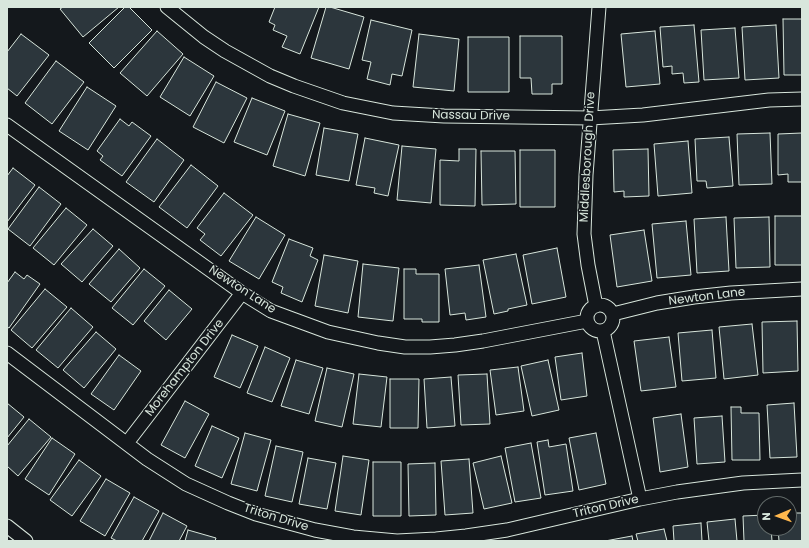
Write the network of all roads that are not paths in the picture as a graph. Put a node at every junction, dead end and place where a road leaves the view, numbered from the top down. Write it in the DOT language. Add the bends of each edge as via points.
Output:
graph roads {
  1 [pos="167,7"];
  2 [pos="599,7"];
  3 [pos="802,99"];
  4 [pos="590,118"];
  5 [pos="7,125"];
  6 [pos="802,289"];
  7 [pos="242,293"];
  8 [pos="596,306"];
  9 [pos="613,314"];
  10 [pos="587,321"];
  11 [pos="603,331"];
  12 [pos="7,352"];
  13 [pos="127,443"];
  14 [pos="802,480"];
  15 [pos="640,499"];
  16 [pos="7,526"];
  17 [pos="315,536"];
  18 [pos="466,539"];
  19 [pos="436,540"];
  20 [pos="26,541"];
  1 -- 4 [label="street, Nassau Drive" via="204,37 247,64 294,86 342,103 418,115"];
  2 -- 4 [label="street, Middlesborough Drive"];
  3 -- 4 [label="street, Nassau Drive"];
  4 -- 8 [label="street, Middlesborough Drive" via="584,234"];
  5 -- 7 [label="street, Newton Lane"];
  6 -- 9 [label="street, Newton Lane" via="694,298 657,303"];
  7 -- 10 [label="street, Newton Lane" via="271,311 322,330 405,347 455,345"];
  7 -- 13 [label="street, Morehampton Drive"];
  8 -- 9 [label="street" via="608,307"];
  8 -- 10 [label="street" via="588,313"];
  9 -- 11 [label="street" via="613,323"];
  10 -- 11 [label="street" via="594,330"];
  11 -- 15 [label="street"];
  12 -- 13 [label="street, Triton Drive"];
  13 -- 17 [label="street, Triton Drive" via="164,471 203,492"];
  14 -- 15 [label="street, Triton Drive" via="710,487"];
  15 -- 18 [label="street, Triton Drive"];
  16 -- 20 [label="street"];
  17 -- 19 [label="street, Triton Drive" via="397,541"];
  18 -- 19 [label="street, Triton Drive"];
}
